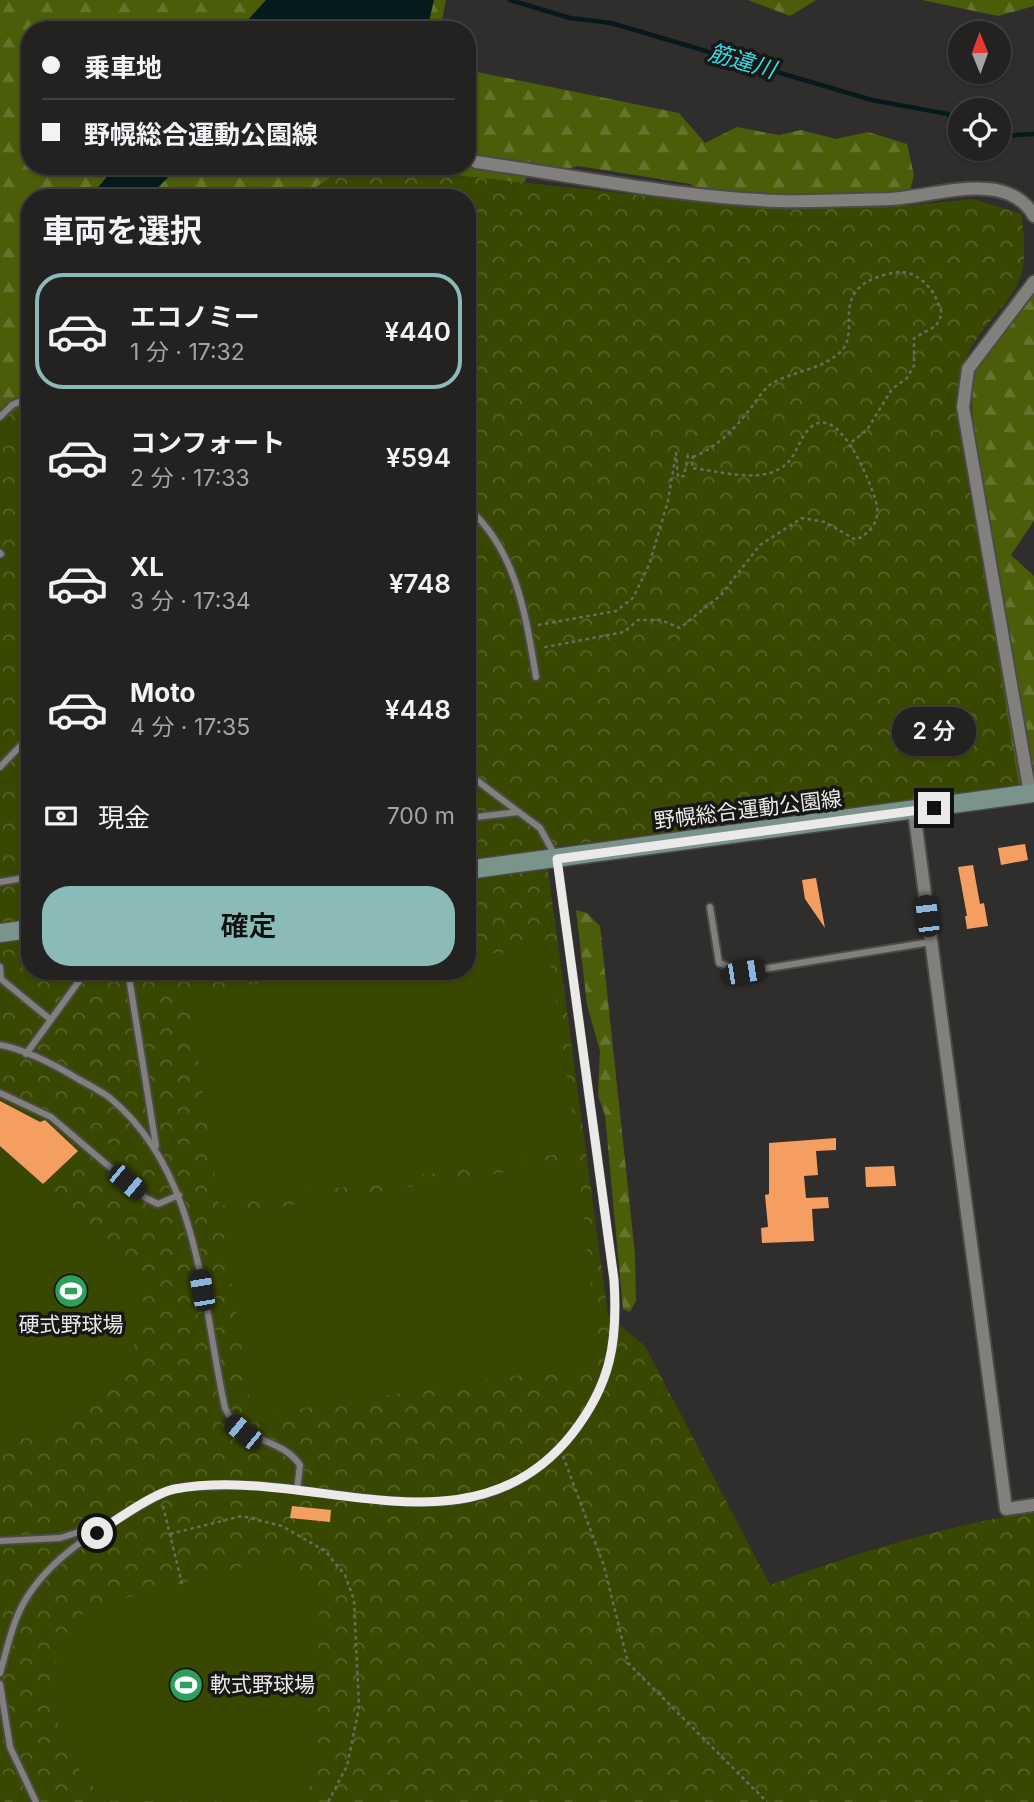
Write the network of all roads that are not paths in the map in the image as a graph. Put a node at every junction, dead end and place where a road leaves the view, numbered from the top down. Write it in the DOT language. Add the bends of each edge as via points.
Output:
graph roads {
  1 [pos="476,162"];
  2 [pos="1034,216"];
  3 [pos="1034,282"];
  4 [pos="21,401"];
  5 [pos="0,417"];
  6 [pos="476,518"];
  7 [pos="536,677"];
  8 [pos="21,746"];
  9 [pos="0,767"];
  10 [pos="476,780"];
  11 [pos="1032,794"];
  12 [pos="914,811"];
  13 [pos="519,812"];
  14 [pos="476,817"];
  15 [pos="557,859"];
  16 [pos="476,869"];
  17 [pos="21,878"];
  18 [pos="0,882"];
  19 [pos="710,907"];
  20 [pos="21,930"];
  21 [pos="0,933"];
  22 [pos="931,942"];
  23 [pos="0,967"];
  24 [pos="80,980"];
  25 [pos="130,980"];
  26 [pos="51,1020"];
  27 [pos="0,1045"];
  28 [pos="26,1055"];
  29 [pos="0,1093"];
  30 [pos="157,1153"];
  31 [pos="179,1195"];
  32 [pos="297,1490"];
  33 [pos="1034,1505"];
  34 [pos="113,1521"];
  35 [pos="0,1541"];
  36 [pos="0,1673"];
  37 [pos="0,1684"];
  38 [pos="36,1802"];
  1 -- 2 [label="street" via="779,201 986,190 1026,202"];
  3 -- 11 [label="street" via="968,369 963,407"];
  4 -- 5 [label="lane"];
  6 -- 7 [label="lane" via="498,542 512,573"];
  8 -- 9 [label="lane"];
  10 -- 13 [label="lane"];
  11 -- 12 [label="main road, 野幌総合運動公園線"];
  12 -- 15 [label="main road, 野幌総合運動公園線"];
  12 -- 22 [label="street"];
  13 -- 14 [label="lane"];
  13 -- 15 [label="lane" via="540,828"];
  15 -- 16 [label="main road, 野幌総合運動公園線"];
  15 -- 32 [label="lane" via="613,1267 616,1312 612,1359 605,1379 594,1404 560,1449 512,1482 467,1500 423,1504"];
  17 -- 18 [label="lane"];
  19 -- 22 [label="lane" via="719,964 744,972"];
  20 -- 21 [label="main road"];
  22 -- 33 [label="street" via="1006,1509"];
  23 -- 26 [label="lane" via="1,979"];
  24 -- 26 [label="lane"];
  25 -- 30 [label="lane"];
  26 -- 28 [label="lane"];
  27 -- 28 [label="lane"];
  28 -- 30 [label="lane" via="56,1066 110,1098"];
  29 -- 31 [label="lane" via="51,1117 146,1198 158,1204"];
  30 -- 31 [label="lane"];
  31 -- 32 [label="lane" via="198,1262 225,1408 243,1432 285,1449 294,1458 300,1465"];
  32 -- 34 [label="lane" via="244,1484 173,1489"];
  34 -- 35 [label="lane" via="60,1538"];
  34 -- 36 [label="lane" via="45,1573 15,1622"];
  37 -- 38 [label="lane" via="10,1747"];
}
